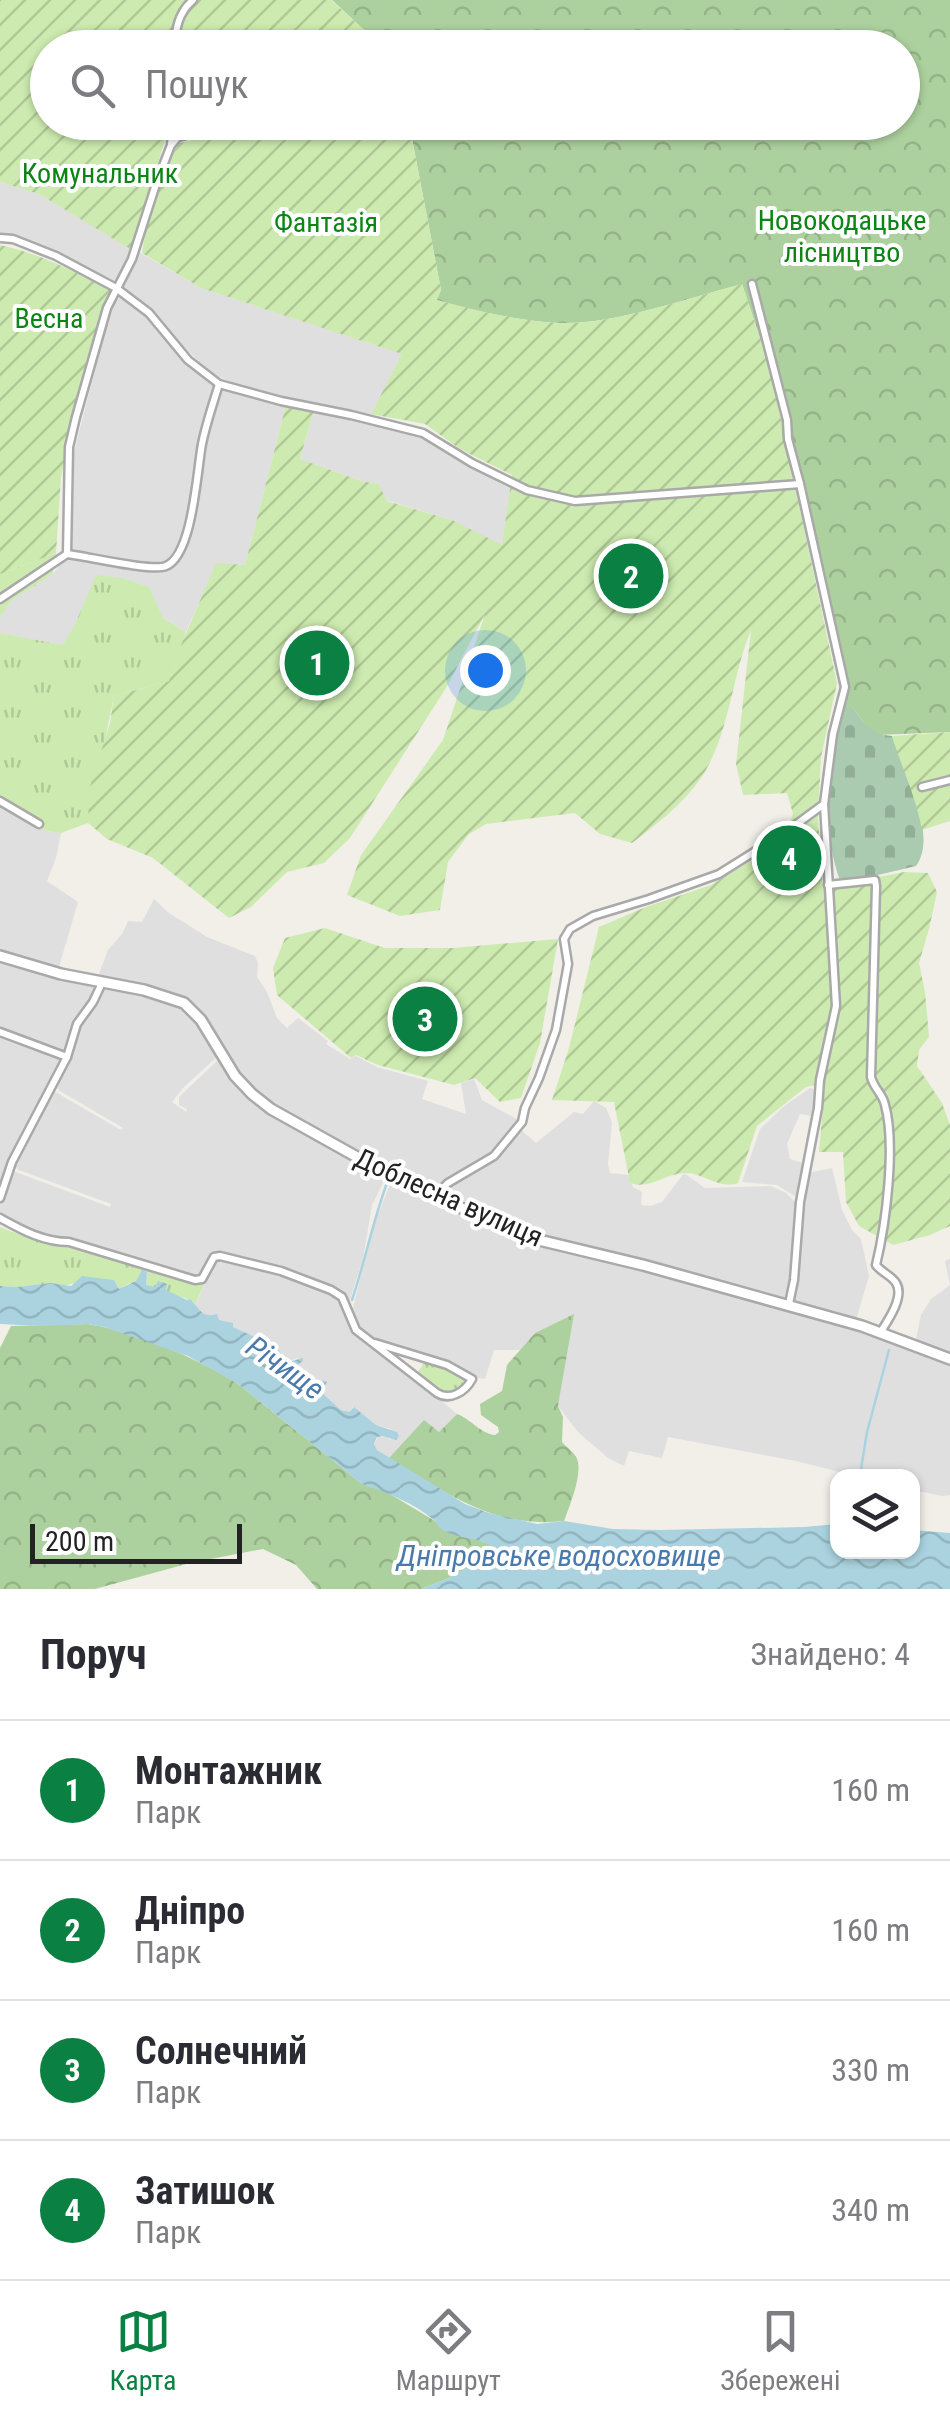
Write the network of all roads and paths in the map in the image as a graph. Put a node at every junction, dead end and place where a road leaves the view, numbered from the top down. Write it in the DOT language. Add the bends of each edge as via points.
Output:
graph roads {
  1 [pos="194,0"];
  2 [pos="176,30"];
  3 [pos="172,140"];
  4 [pos="176,140"];
  5 [pos="172,146"];
  6 [pos="0,238"];
  7 [pos="752,284"];
  8 [pos="116,288"];
  9 [pos="219,384"];
  10 [pos="800,484"];
  11 [pos="67,554"];
  12 [pos="0,599"];
  13 [pos="950,780"];
  14 [pos="922,787"];
  15 [pos="0,801"];
  16 [pos="824,804"];
  17 [pos="40,824"];
  18 [pos="828,886"];
  19 [pos="0,956"];
  20 [pos="102,983"];
  21 [pos="0,1032"];
  22 [pos="67,1057"];
  23 [pos="435,1196"];
  24 [pos="0,1198"];
  25 [pos="0,1218"];
  26 [pos="789,1304"];
  27 [pos="880,1333"];
  28 [pos="375,1344"];
  29 [pos="950,1359"];
  1 -- 2 [label="street"];
  3 -- 5 [label="street"];
  4 -- 5 [label="street"];
  5 -- 8 [label="street"];
  6 -- 8 [label="street" via="56,256"];
  7 -- 10 [label="street"];
  8 -- 9 [label="street"];
  8 -- 11 [label="street" via="70,446"];
  9 -- 10 [label="street" via="424,433 528,490 576,501"];
  9 -- 11 [label="street" via="178,557 164,568"];
  10 -- 16 [label="street" via="845,687"];
  11 -- 12 [label="street"];
  13 -- 14 [label="street"];
  15 -- 17 [label="street"];
  16 -- 18 [label="street"];
  16 -- 23 [label="street" via="719,874 570,929 556,1030 522,1122 494,1156"];
  18 -- 26 [label="street" via="836,1006 800,1202"];
  18 -- 27 [label="street" via="874,880 876,886 871,1078 884,1098 890,1133 876,1265 898,1289"];
  19 -- 20 [label="street, Доблесна вулиця"];
  20 -- 22 [label="street" via="77,1024"];
  20 -- 23 [label="street, Доблесна вулиця" via="184,1003 236,1076 271,1110"];
  21 -- 22 [label="street"];
  22 -- 24 [label="street"];
  23 -- 26 [label="street, Доблесна вулиця" via="535,1239"];
  25 -- 28 [label="street" via="34,1236 195,1280 220,1256 281,1271 342,1297 356,1330"];
  26 -- 27 [label="street, Доблесна вулиця"];
  27 -- 29 [label="street, Доблесна вулиця"];
  28 -- 28 [label="street" via="442,1396 464,1391 472,1379"];
}
